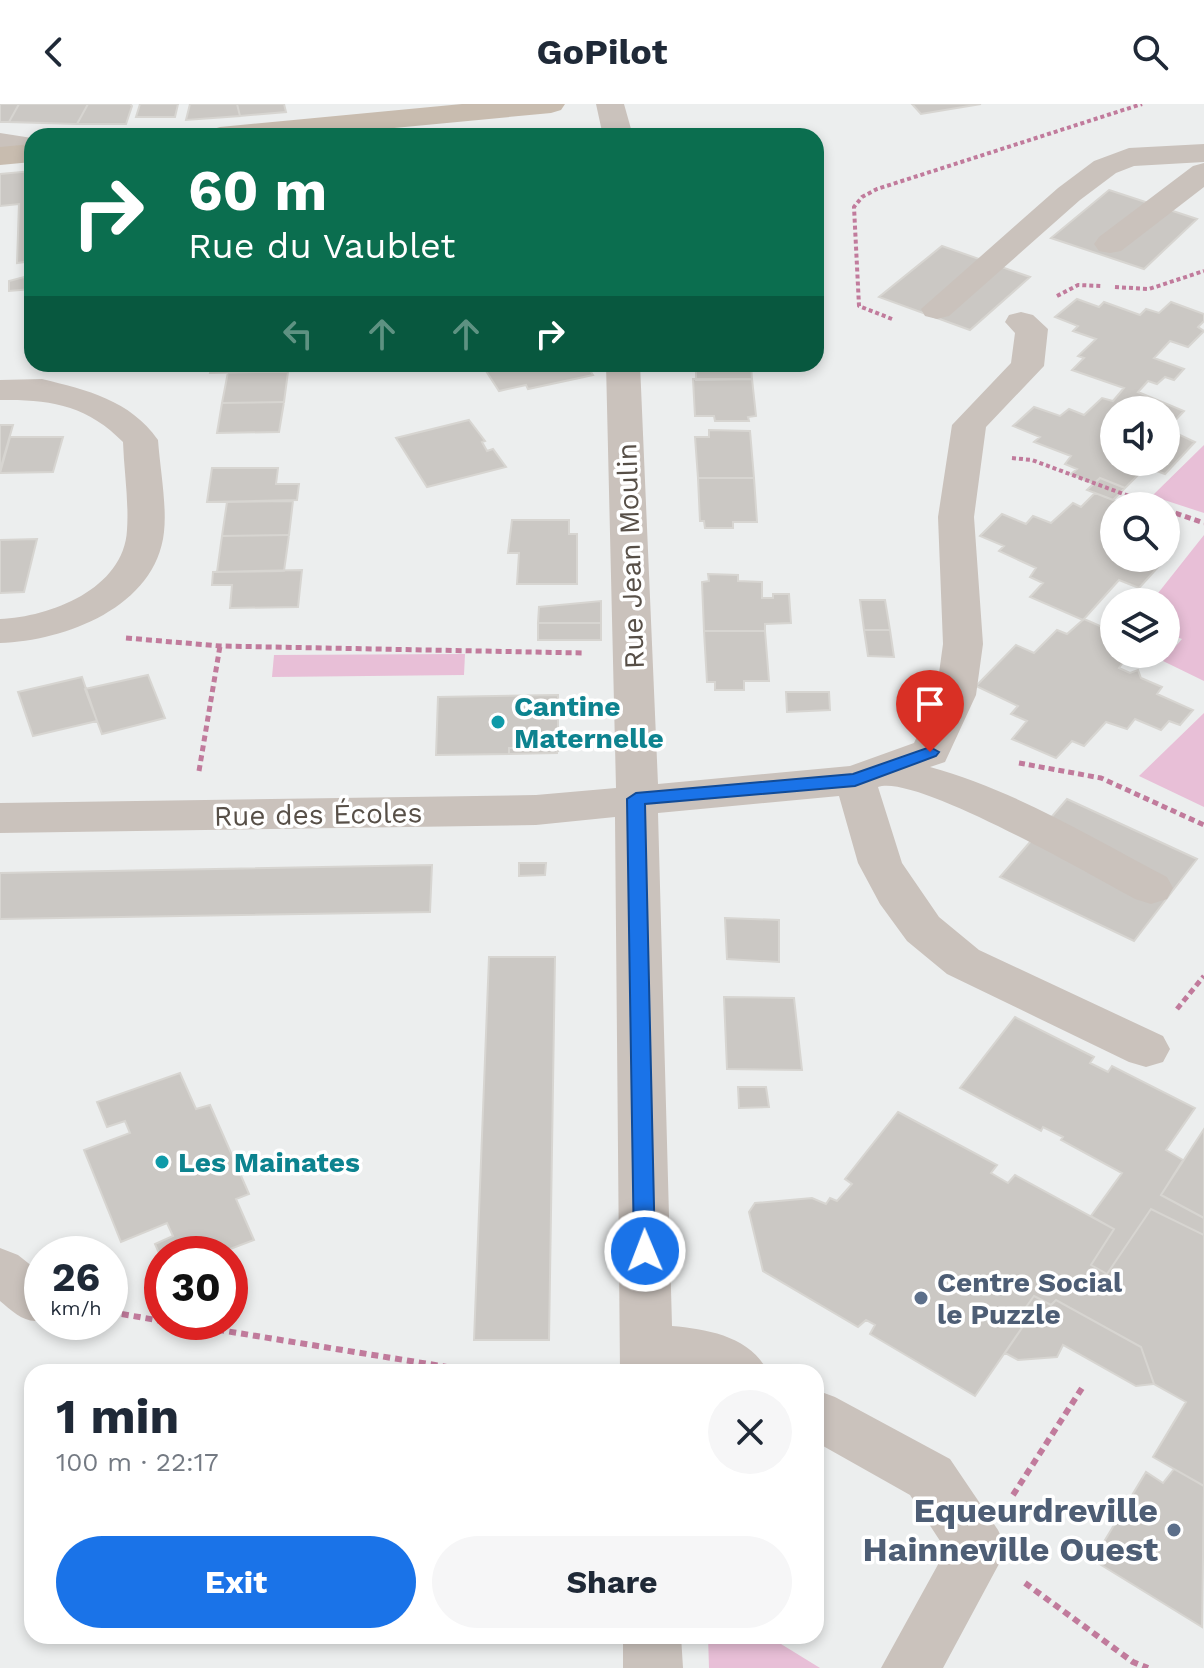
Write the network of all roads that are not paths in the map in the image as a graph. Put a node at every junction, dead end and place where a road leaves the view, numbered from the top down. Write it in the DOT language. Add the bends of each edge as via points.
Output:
graph roads {
  1 [pos="551,104"];
  2 [pos="610,104"];
  3 [pos="303,128"];
  4 [pos="616,128"];
  5 [pos="0,142"];
  6 [pos="24,148"];
  7 [pos="24,152"];
  8 [pos="0,156"];
  9 [pos="1203,160"];
  10 [pos="1142,201"];
  11 [pos="1039,220"];
  12 [pos="1110,244"];
  13 [pos="976,258"];
  14 [pos="937,309"];
  15 [pos="1021,322"];
  16 [pos="623,372"];
  17 [pos="0,390"];
  18 [pos="0,631"];
  19 [pos="870,774"];
  20 [pos="636,799"];
  21 [pos="0,818"];
  22 [pos="1029,844"];
  23 [pos="1151,888"];
  24 [pos="1146,1049"];
  25 [pos="647,1359"];
  26 [pos="727,1364"];
  27 [pos="824,1418"];
  28 [pos="652,1644"];
  29 [pos="653,1668"];
  30 [pos="911,1668"];
  1 -- 3 [label="main road"];
  2 -- 4 [label="street"];
  5 -- 6 [label="street"];
  7 -- 8 [label="main road"];
  9 -- 10 [label="street"];
  9 -- 11 [label="street" via="1129,157 1105,167"];
  9 -- 12 [label="street"];
  11 -- 13 [label="street" via="1018,223"];
  11 -- 14 [label="street"];
  15 -- 19 [label="street" via="1032,329 1027,366 969,425 956,517 963,644 956,695 930,752"];
  16 -- 20 [label="street, Rue Jean Moulin"];
  17 -- 18 [label="street" via="42,389 118,417 140,440 146,533 130,576 86,610 26,630"];
  19 -- 20 [label="street, Rue des Écoles"];
  19 -- 22 [label="street"];
  19 -- 23 [label="street" via="946,786"];
  19 -- 24 [label="street" via="880,863 923,929 963,962"];
  20 -- 21 [label="street, Rue des Écoles" via="536,810"];
  20 -- 25 [label="street, Rue Jean Moulin"];
  25 -- 26 [label="street" via="705,1352"];
  27 -- 30 [label="street" via="930,1477 978,1549"];
  28 -- 29 [label="street"];
}
